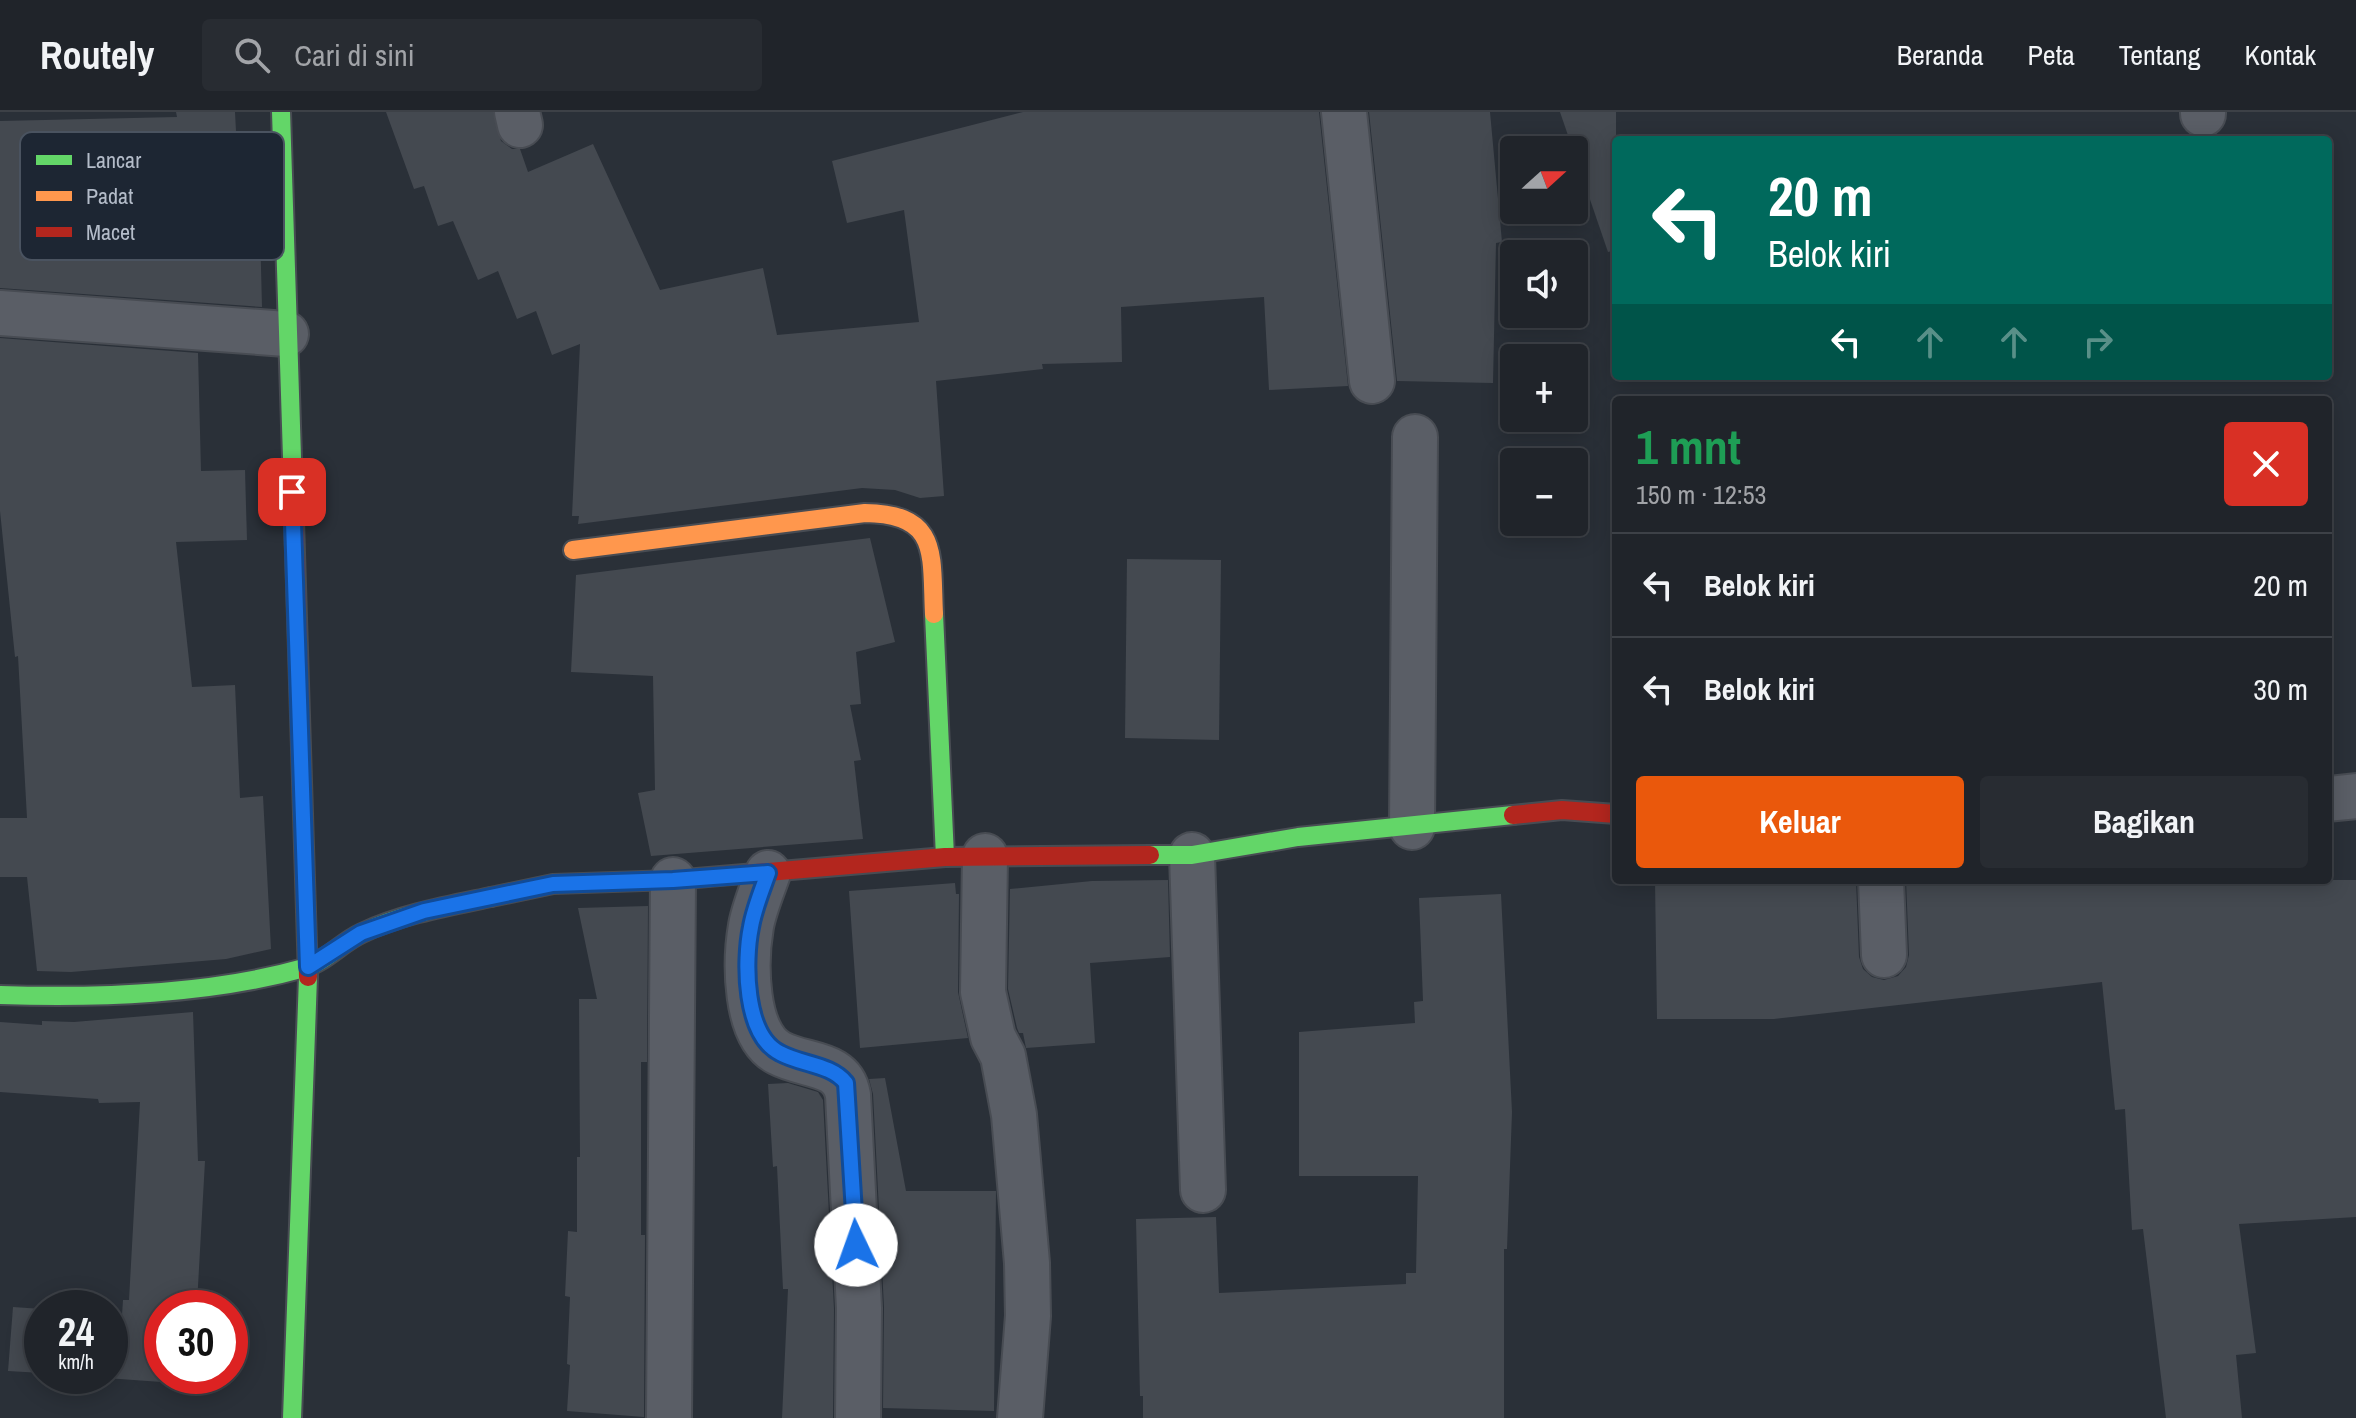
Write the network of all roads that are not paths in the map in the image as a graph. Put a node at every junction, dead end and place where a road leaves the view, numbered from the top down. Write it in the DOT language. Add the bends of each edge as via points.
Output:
graph roads {
  1 [pos="281,112"];
  2 [pos="1344,112"];
  3 [pos="281,132"];
  4 [pos="284,245"];
  5 [pos="0,313"];
  6 [pos="286,334"];
  7 [pos="1372,381"];
  8 [pos="1415,437"];
  9 [pos="573,550"];
  10 [pos="2356,796"];
  11 [pos="2332,799"];
  12 [pos="1612,814"];
  13 [pos="1412,827"];
  14 [pos="1192,855"];
  15 [pos="965,856"];
  16 [pos="768,873"];
  17 [pos="673,880"];
  18 [pos="1881,884"];
  19 [pos="1884,955"];
  20 [pos="308,967"];
  21 [pos="0,995"];
  22 [pos="1203,1190"];
  23 [pos="292,1418"];
  24 [pos="669,1418"];
  25 [pos="858,1418"];
  26 [pos="1020,1418"];
  1 -- 3 [label="street"];
  2 -- 7 [label="street"];
  4 -- 6 [label="street"];
  5 -- 6 [label="street"];
  6 -- 20 [label="street"];
  8 -- 13 [label="street"];
  9 -- 15 [label="street" via="865,513 913,520 931,556"];
  10 -- 11 [label="street"];
  12 -- 13 [label="street" via="1562,810"];
  13 -- 14 [label="street" via="1298,837"];
  14 -- 15 [label="street"];
  14 -- 22 [label="street"];
  15 -- 16 [label="street"];
  15 -- 26 [label="street" via="983,992 1014,1115 1027,1263"];
  16 -- 17 [label="street"];
  16 -- 25 [label="street" via="751,927 749,973 759,1035 777,1052 838,1072 848,1095 859,1308"];
  17 -- 20 [label="street" via="553,884 424,911 361,933"];
  17 -- 24 [label="street"];
  18 -- 19 [label="street"];
  20 -- 21 [label="street" via="230,984 72,997"];
  20 -- 23 [label="street"];
}
